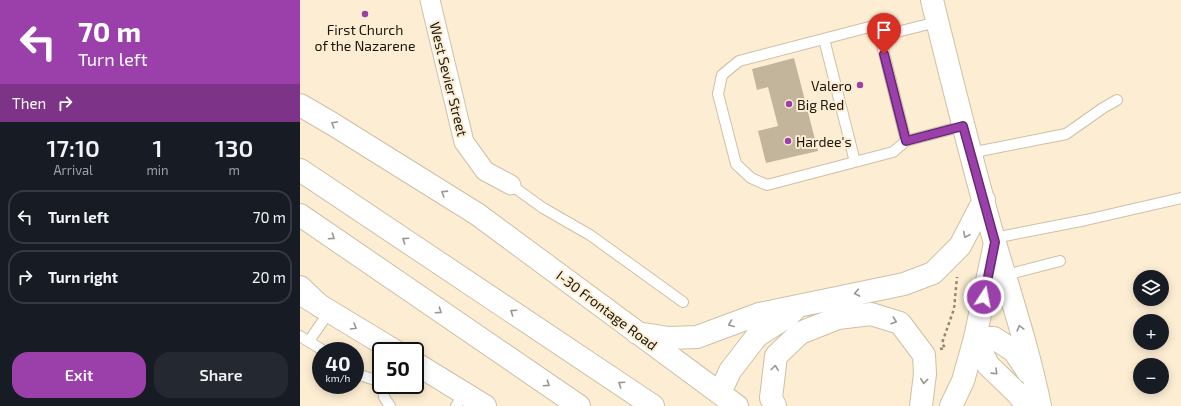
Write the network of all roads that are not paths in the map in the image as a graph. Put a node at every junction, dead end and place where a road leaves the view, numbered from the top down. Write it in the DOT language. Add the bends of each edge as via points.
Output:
graph roads {
  1 [pos="430,0"];
  2 [pos="932,0"];
  3 [pos="938,22"];
  4 [pos="877,25"];
  5 [pos="824,39"];
  6 [pos="1117,100"];
  7 [pos="300,105"];
  8 [pos="963,126"];
  9 [pos="906,141"];
  10 [pos="970,153"];
  11 [pos="855,162"];
  12 [pos="300,170"];
  13 [pos="511,185"];
  14 [pos="1181,198"];
  15 [pos="984,200"];
  16 [pos="300,215"];
  17 [pos="994,240"];
  18 [pos="1060,261"];
  19 [pos="1006,275"];
  20 [pos="300,287"];
  21 [pos="300,293"];
  22 [pos="683,302"];
  23 [pos="800,305"];
  24 [pos="325,309"];
  25 [pos="638,333"];
  26 [pos="975,338"];
  27 [pos="304,339"];
  28 [pos="381,342"];
  29 [pos="424,370"];
  30 [pos="1036,385"];
  31 [pos="720,393"];
  32 [pos="384,394"];
  33 [pos="460,400"];
  34 [pos="390,406"];
  35 [pos="485,406"];
  36 [pos="579,406"];
  37 [pos="653,406"];
  38 [pos="737,406"];
  39 [pos="775,406"];
  40 [pos="921,406"];
  41 [pos="951,406"];
  42 [pos="1027,406"];
  43 [pos="1040,406"];
  1 -- 13 [label="street, West Sevier Street" via="464,142 485,171"];
  2 -- 3 [label="main road"];
  3 -- 4 [label="lane" via="893,33"];
  3 -- 8 [label="main road"];
  4 -- 5 [label="lane"];
  4 -- 9 [label="lane"];
  5 -- 11 [label="lane"];
  5 -- 11 [label="lane" via="739,61 722,75 718,94 736,164 751,178 767,185"];
  6 -- 10 [label="lane" via="1066,134"];
  25 -- 7 [label="main road, I-30 Frontage Road, one-way" via="477,214"];
  8 -- 9 [label="lane"];
  8 -- 10 [label="main road"];
  9 -- 11 [label="lane" via="893,152"];
  10 -- 15 [label="main road"];
  37 -- 12 [label="main road, one-way"];
  13 -- 22 [label="lane" via="543,208 590,235"];
  14 -- 17 [label="lane"];
  15 -- 17 [label="main road"];
  15 -- 23 [label="main road, one-way" via="960,246 933,273 904,284"];
  16 -- 36 [label="main road, one-way"];
  17 -- 19 [label="main road"];
  17 -- 26 [label="main road"];
  18 -- 19 [label="lane"];
  30 -- 19 [label="main road, one-way"];
  20 -- 24 [label="main road"];
  21 -- 24 [label="main road"];
  23 -- 25 [label="main road, one-way" via="759,314 698,337 669,338"];
  23 -- 31 [label="main road" via="758,336 730,371"];
  24 -- 27 [label="lane"];
  24 -- 28 [label="main road, one-way"];
  25 -- 31 [label="main road, I-30 Frontage Road"];
  26 -- 30 [label="main road" via="994,338 1014,351"];
  26 -- 41 [label="main road" via="963,381"];
  26 -- 42 [label="main road, one-way" via="988,365"];
  29 -- 33 [label="main road"];
  30 -- 43 [label="main road"];
  31 -- 38 [label="main road, I-30 Frontage Road"];
  32 -- 34 [label="lane"];
  33 -- 35 [label="main road"];
  39 -- 40 [label="main road, one-way" via="771,398 776,356 800,333 838,318 871,314 900,323 924,355"];
}
